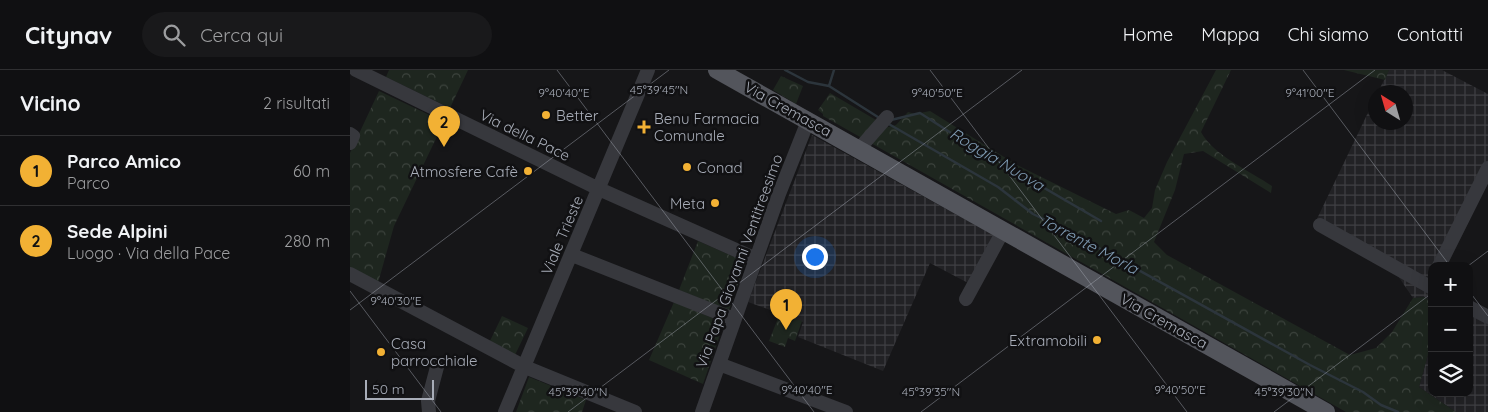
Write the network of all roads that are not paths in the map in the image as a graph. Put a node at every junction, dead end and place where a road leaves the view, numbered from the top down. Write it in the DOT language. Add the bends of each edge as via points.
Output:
graph roads {
  1 [pos="356,70"];
  2 [pos="648,70"];
  3 [pos="717,70"];
  4 [pos="887,117"];
  5 [pos="808,121"];
  6 [pos="350,134"];
  7 [pos="350,143"];
  8 [pos="859,149"];
  9 [pos="1488,168"];
  10 [pos="599,189"];
  11 [pos="1320,225"];
  12 [pos="1003,230"];
  13 [pos="572,255"];
  14 [pos="756,258"];
  15 [pos="1440,262"];
  16 [pos="350,274"];
  17 [pos="1428,284"];
  18 [pos="966,299"];
  19 [pos="1473,309"];
  20 [pos="1488,317"];
  21 [pos="734,320"];
  22 [pos="720,364"];
  23 [pos="437,367"];
  24 [pos="525,367"];
  25 [pos="430,412"];
  26 [pos="505,412"];
  27 [pos="635,412"];
  28 [pos="702,412"];
  29 [pos="846,412"];
  30 [pos="1326,412"];
  1 -- 10 [label="street, Via della Pace"];
  2 -- 10 [label="street, Viale Trieste"];
  3 -- 5 [label="main road, Via Cremasca"];
  4 -- 8 [label="street"];
  5 -- 8 [label="main road, Via Cremasca"];
  5 -- 14 [label="street, Via Papa Giovanni Ventitreesimo"];
  6 -- 7 [label="street" via="353,136"];
  8 -- 12 [label="main road, Via Cremasca"];
  9 -- 15 [label="street"];
  10 -- 13 [label="street, Viale Trieste"];
  10 -- 14 [label="street, Via della Pace"];
  11 -- 17 [label="street"];
  12 -- 18 [label="street"];
  12 -- 30 [label="main road, Via Cremasca"];
  13 -- 21 [label="street"];
  13 -- 24 [label="street, Viale Trieste"];
  14 -- 21 [label="street, Via Papa Giovanni Ventitreesimo"];
  16 -- 24 [label="street"];
  19 -- 20 [label="street"];
  21 -- 22 [label="street, Via Papa Giovanni Ventitreesimo"];
  22 -- 28 [label="street, Via Papa Giovanni Ventitreesimo"];
  22 -- 29 [label="street"];
  23 -- 25 [label="street" via="428,401"];
  24 -- 26 [label="street, Viale Trieste"];
  24 -- 27 [label="street"];
}
